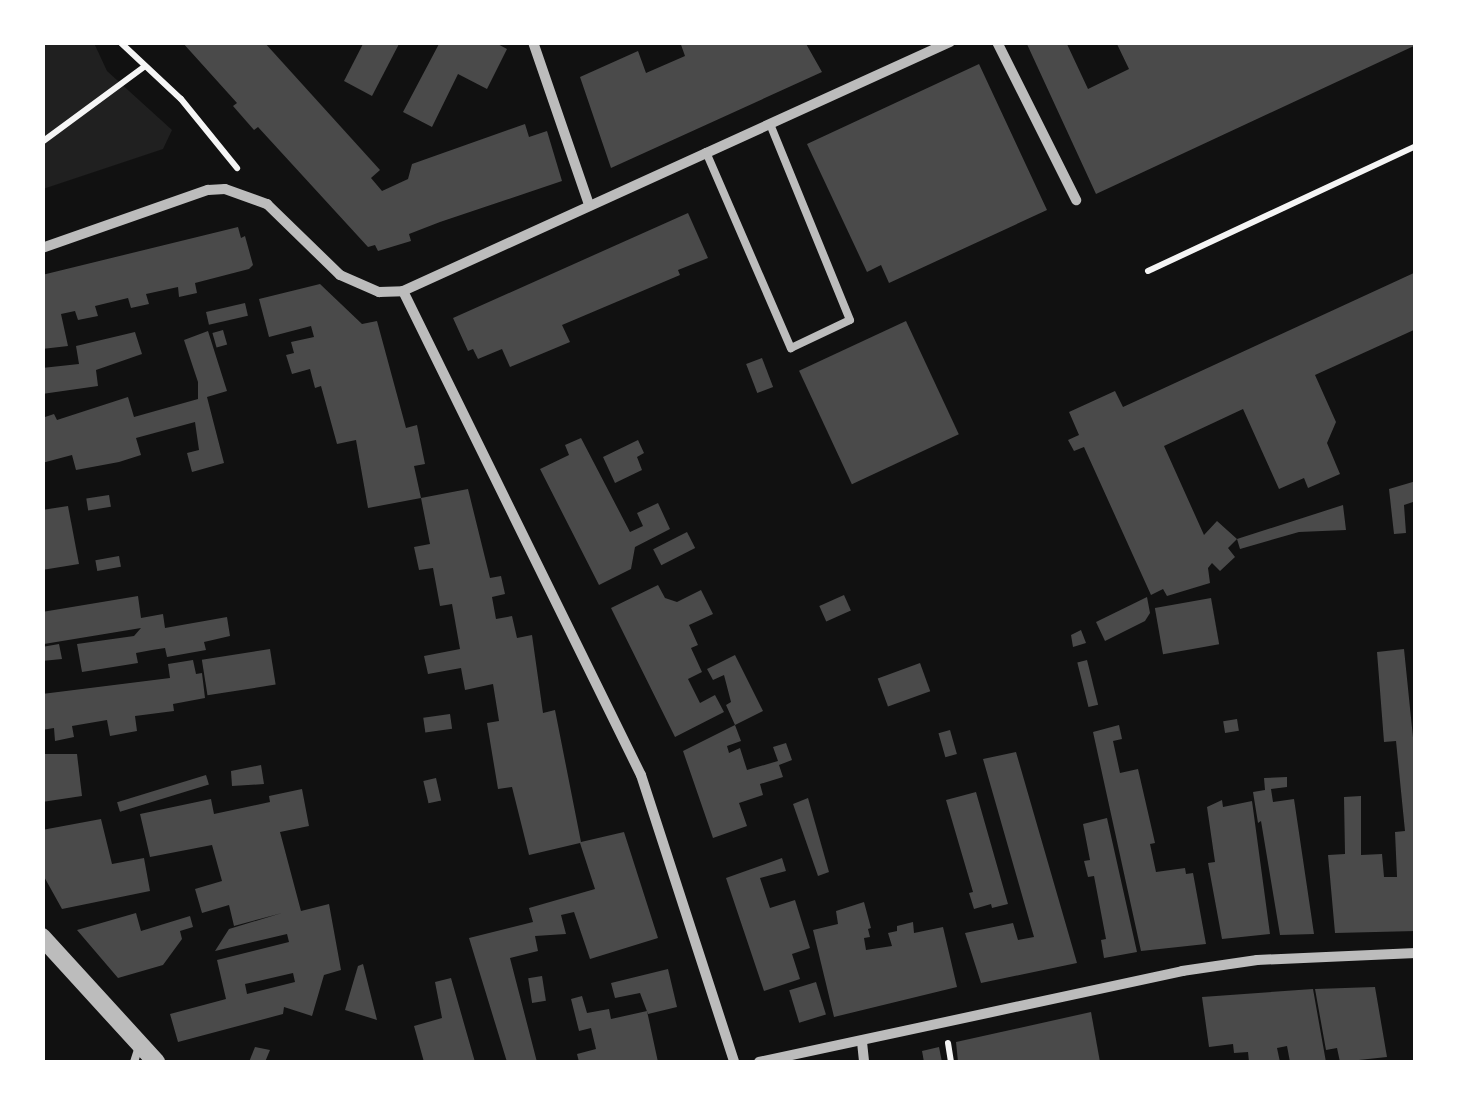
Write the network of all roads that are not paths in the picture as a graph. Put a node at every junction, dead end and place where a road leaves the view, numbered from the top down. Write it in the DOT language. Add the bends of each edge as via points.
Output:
graph roads {
  1 [pos="533,42"];
  2 [pos="950,42"];
  3 [pos="998,42"];
  4 [pos="770,124"];
  5 [pos="706,152"];
  6 [pos="1076,200"];
  7 [pos="589,205"];
  8 [pos="42,248"];
  9 [pos="403,291"];
  10 [pos="42,936"];
  11 [pos="1416,953"];
  12 [pos="141,1042"];
  13 [pos="862,1042"];
  14 [pos="134,1062"];
  15 [pos="156,1062"];
  16 [pos="172,1062"];
  17 [pos="734,1062"];
  18 [pos="759,1062"];
  19 [pos="864,1062"];
  1 -- 7 [label="street"];
  2 -- 4 [label="street"];
  3 -- 6 [label="street"];
  4 -- 5 [label="street"];
  4 -- 5 [label="lane" via="850,320 791,348"];
  5 -- 7 [label="street"];
  7 -- 9 [label="street"];
  8 -- 9 [label="street" via="208,190 243,192 266,204 340,275 378,292"];
  9 -- 17 [label="street" via="641,774"];
  10 -- 12 [label="street"];
  11 -- 13 [label="street" via="1221,964"];
  12 -- 14 [label="lane"];
  12 -- 15 [label="street"];
  12 -- 16 [label="street"];
  13 -- 18 [label="street"];
  13 -- 19 [label="street"];
}
